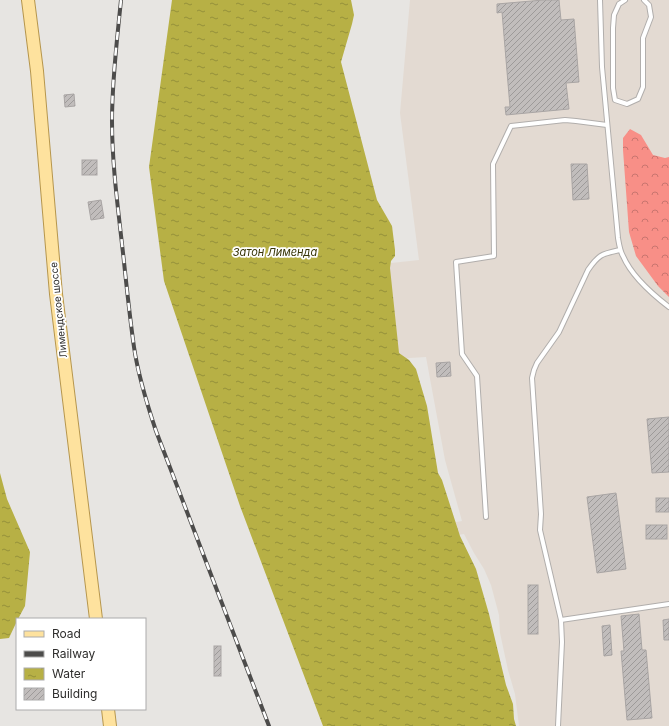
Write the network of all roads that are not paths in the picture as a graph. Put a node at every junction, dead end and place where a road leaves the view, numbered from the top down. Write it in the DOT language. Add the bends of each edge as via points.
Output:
graph roads {
  1 [pos="28,0"];
  2 [pos="600,0"];
  3 [pos="625,0"];
  4 [pos="644,0"];
  5 [pos="607,125"];
  6 [pos="620,250"];
  7 [pos="669,308"];
  8 [pos="486,517"];
  9 [pos="669,604"];
  10 [pos="96,618"];
  11 [pos="561,620"];
  12 [pos="108,710"];
  13 [pos="110,726"];
  14 [pos="558,726"];
  1 -- 10 [label="main road, Лимендское шоссе" via="37,71 56,294"];
  2 -- 5 [label="lane"];
  3 -- 4 [label="lane" via="619,4 612,28 613,88 616,100 627,104 638,99 643,87 643,38 651,17 650,5"];
  5 -- 6 [label="lane"];
  5 -- 8 [label="lane" via="565,120 511,126 494,164 494,256 456,262 462,354 478,376"];
  6 -- 7 [label="lane" via="635,276"];
  6 -- 11 [label="lane" via="603,254 588,270 560,332 537,363 532,378 540,530"];
  9 -- 11 [label="lane"];
  11 -- 14 [label="lane"];
  12 -- 13 [label="main road"];
}
